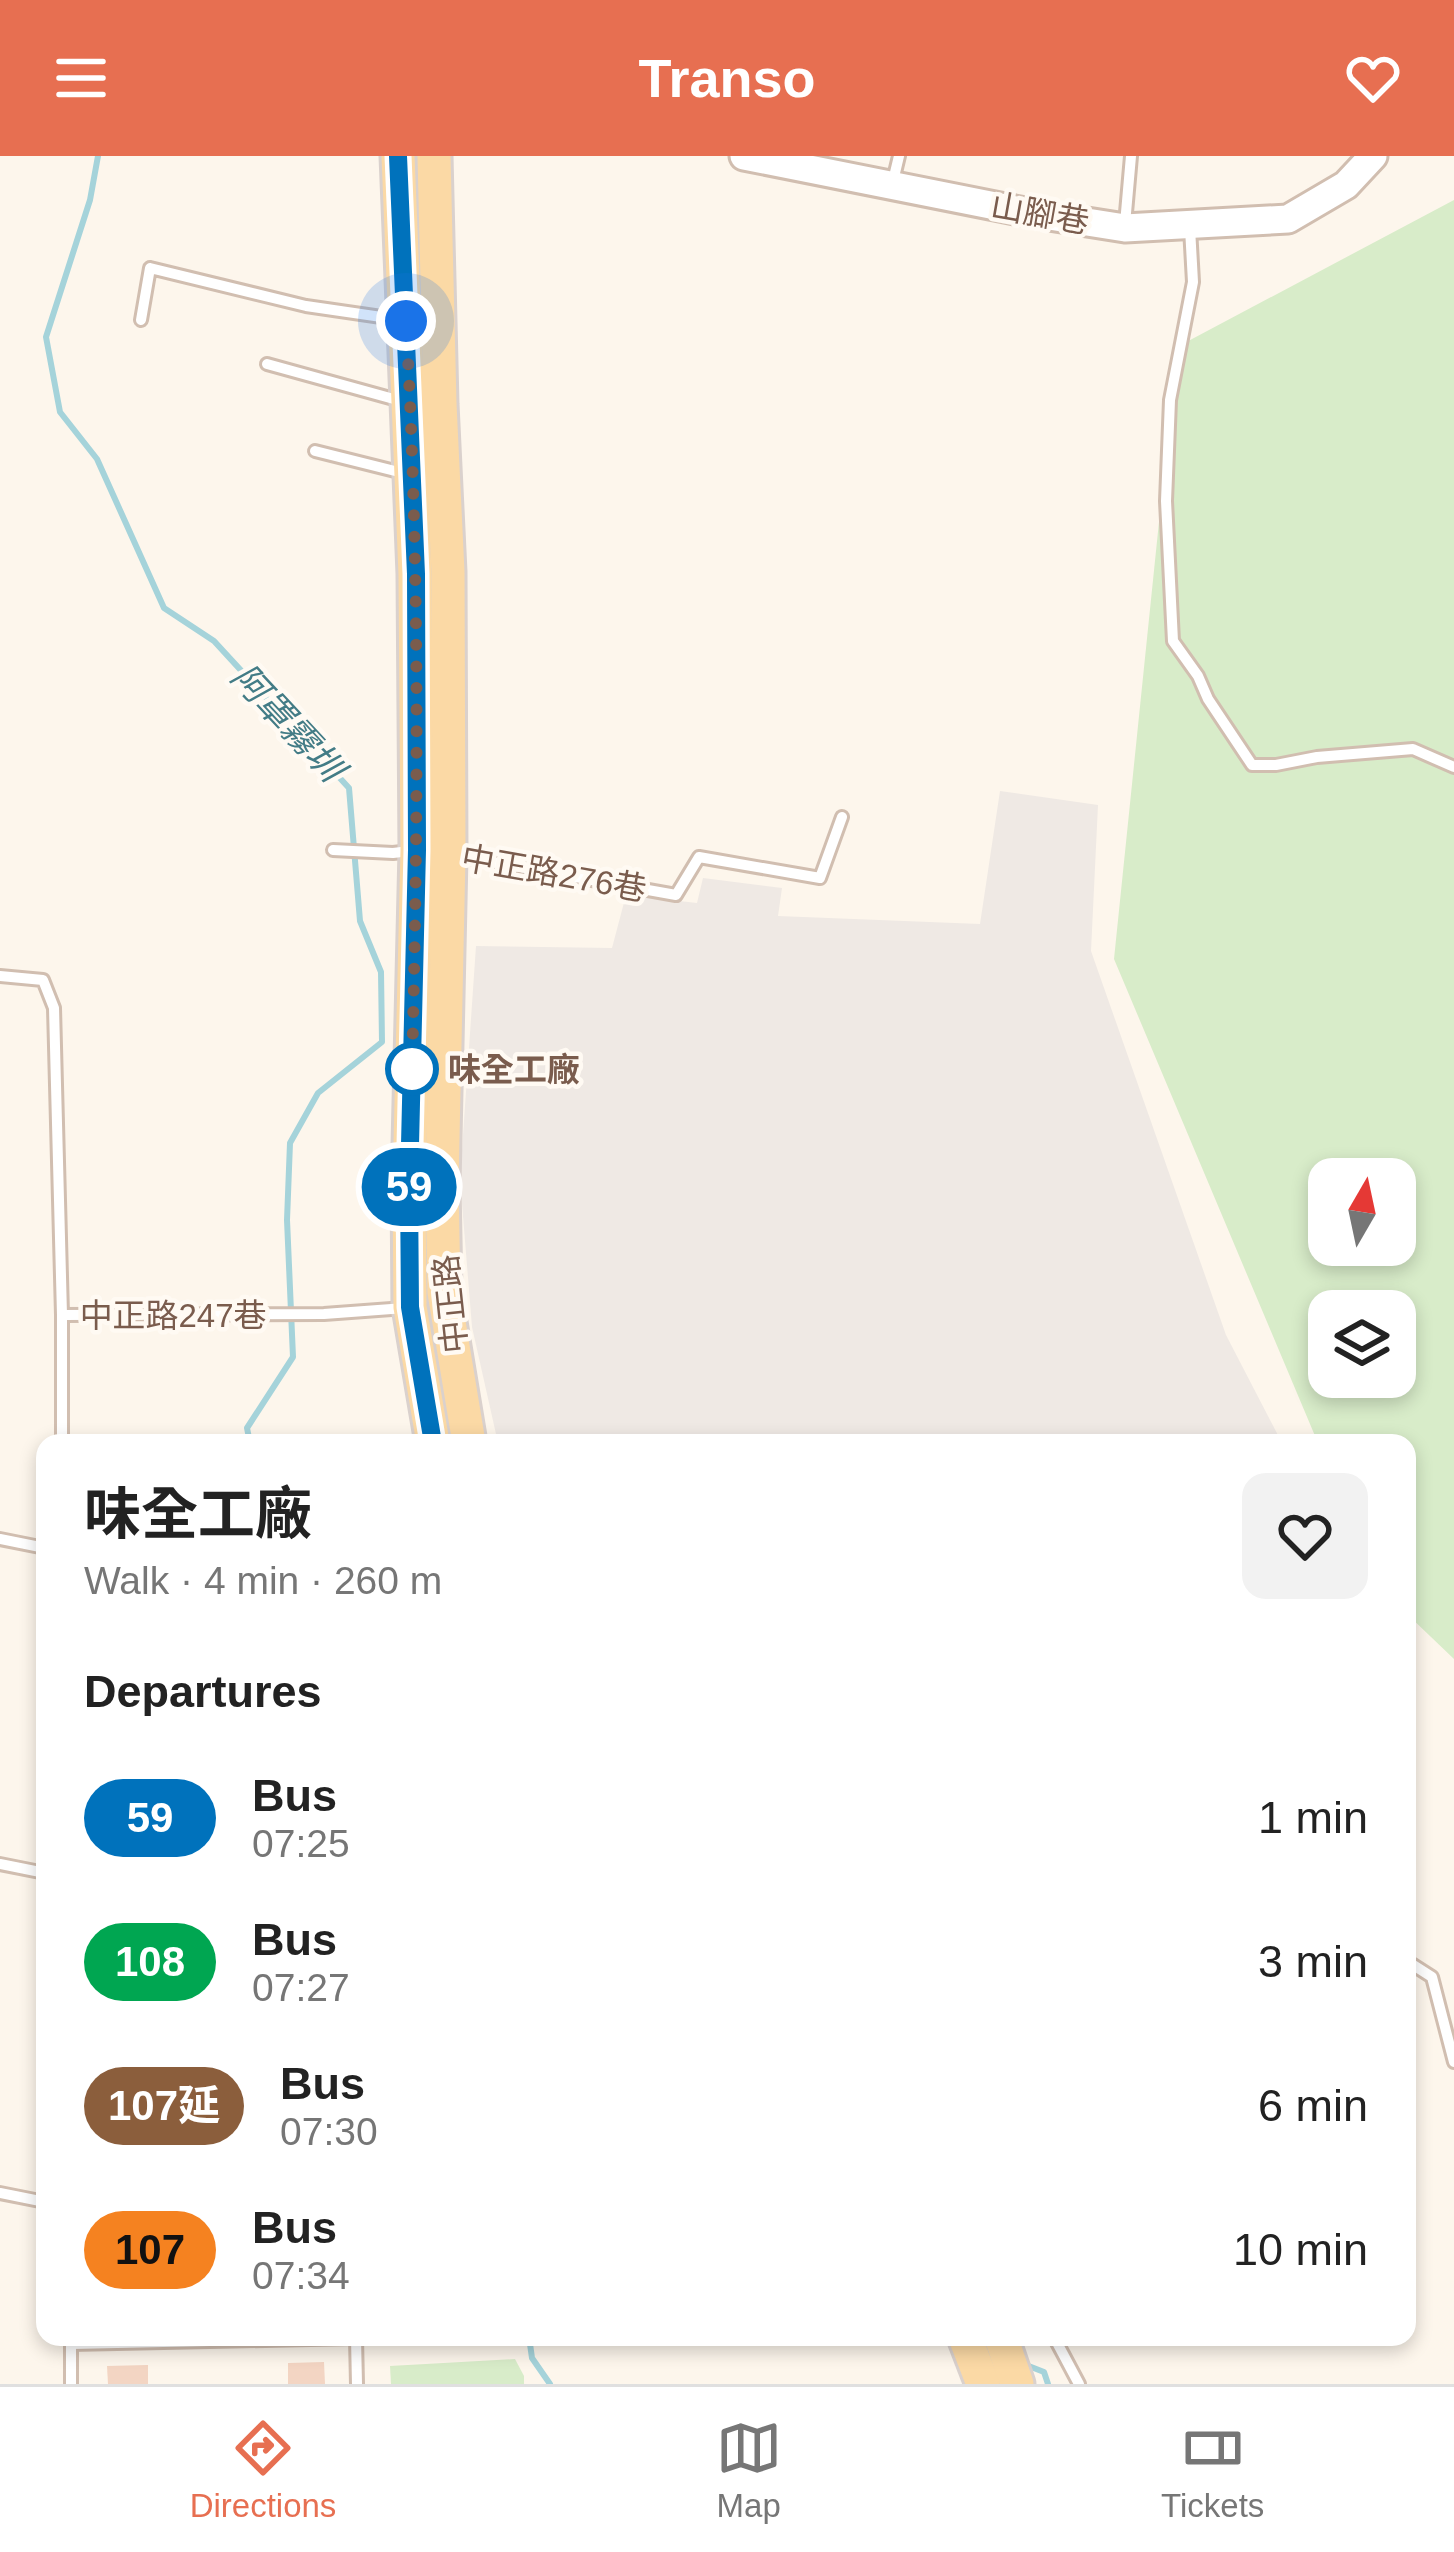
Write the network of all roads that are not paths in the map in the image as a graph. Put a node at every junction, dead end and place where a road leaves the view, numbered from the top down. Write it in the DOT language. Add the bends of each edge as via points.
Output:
graph roads {
  1 [pos="398,156"];
  2 [pos="434,156"];
  3 [pos="744,156"];
  4 [pos="1131,156"];
  5 [pos="1373,156"];
  6 [pos="896,170"];
  7 [pos="1190,224"];
  8 [pos="1125,228"];
  9 [pos="141,320"];
  10 [pos="406,321"];
  11 [pos="267,364"];
  12 [pos="425,404"];
  13 [pos="315,452"];
  14 [pos="412,475"];
  15 [pos="1454,767"];
  16 [pos="842,818"];
  17 [pos="333,850"];
  18 [pos="420,852"];
  19 [pos="0,976"];
  20 [pos="444,1292"];
  21 [pos="410,1307"];
  22 [pos="62,1315"];
  23 [pos="62,1434"];
  24 [pos="431,1434"];
  25 [pos="468,1434"];
  26 [pos="0,1540"];
  27 [pos="36,1546"];
  28 [pos="0,1864"];
  29 [pos="36,1871"];
  30 [pos="1416,1967"];
  31 [pos="1454,2062"];
  32 [pos="0,2193"];
  33 [pos="36,2200"];
  34 [pos="71,2346"];
  35 [pos="356,2346"];
  36 [pos="968,2346"];
  37 [pos="1004,2346"];
  38 [pos="1059,2346"];
  39 [pos="71,2384"];
  40 [pos="357,2384"];
  41 [pos="983,2384"];
  42 [pos="1017,2384"];
  43 [pos="1079,2384"];
  1 -- 10 [label="main road, 中正路"];
  2 -- 12 [label="main road, 中正路"];
  3 -- 6 [label="street, 山腳巷"];
  4 -- 8 [label="lane"];
  5 -- 7 [label="street, 山腳巷" via="1346,185 1288,218"];
  6 -- 8 [label="street, 山腳巷" via="1030,213"];
  7 -- 8 [label="street, 山腳巷"];
  7 -- 15 [label="lane" via="1193,282 1170,400 1173,641 1252,765 1413,749"];
  9 -- 10 [label="lane" via="149,268"];
  10 -- 12 [label="main road, 中正路"];
  11 -- 12 [label="lane"];
  12 -- 14 [label="main road, 中正路"];
  12 -- 18 [label="main road, 中正路" via="448,572"];
  13 -- 14 [label="lane"];
  14 -- 18 [label="main road, 中正路"];
  16 -- 18 [label="lane, 中正路276巷" via="820,878 699,857 676,895"];
  17 -- 18 [label="lane"];
  18 -- 20 [label="main road, 中正路"];
  18 -- 21 [label="main road, 中正路"];
  19 -- 22 [label="lane, 中正路247巷" via="43,980 54,1008"];
  20 -- 21 [label="lane, 中正路247巷"];
  20 -- 25 [label="main road, 中正路"];
  21 -- 22 [label="lane, 中正路247巷" via="325,1315"];
  21 -- 24 [label="main road, 中正路"];
  22 -- 23 [label="lane"];
  26 -- 27 [label="lane"];
  28 -- 29 [label="lane"];
  30 -- 31 [label="lane" via="1432,1977"];
  32 -- 33 [label="lane"];
  34 -- 39 [label="lane"];
  35 -- 40 [label="lane"];
  36 -- 41 [label="main road"];
  37 -- 42 [label="main road"];
  38 -- 43 [label="lane"];
}
